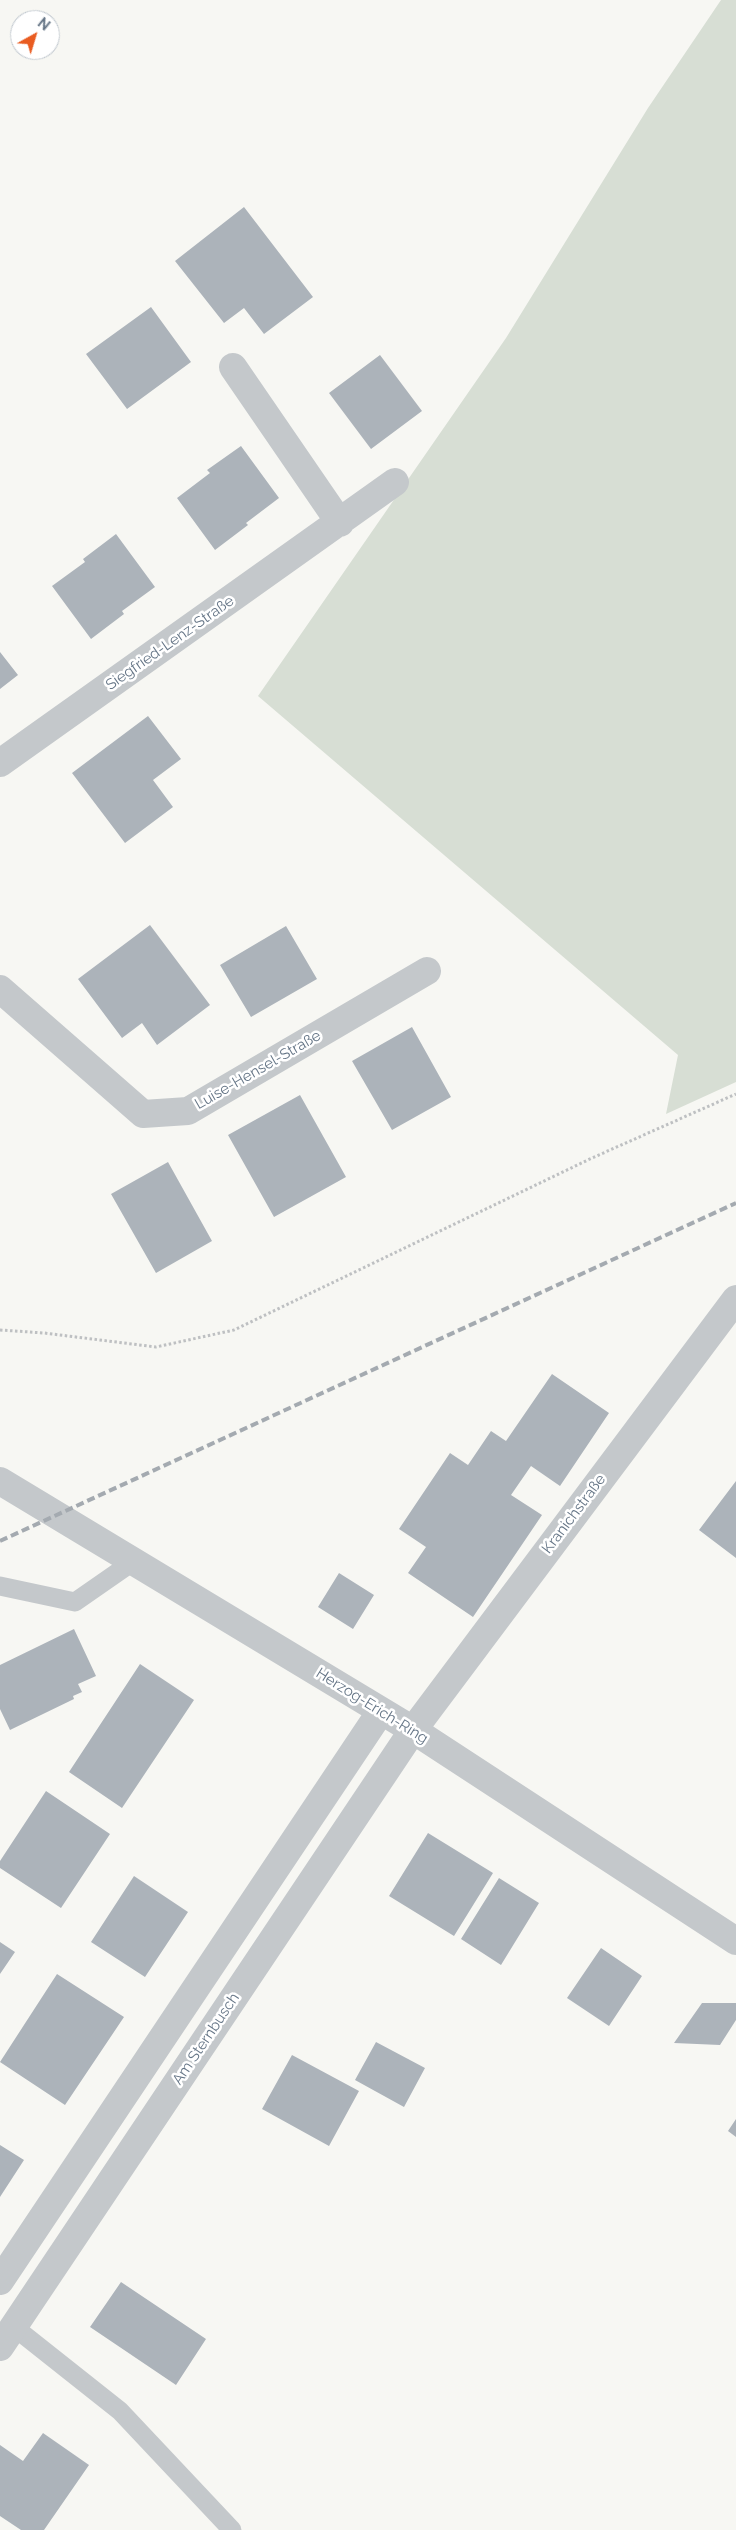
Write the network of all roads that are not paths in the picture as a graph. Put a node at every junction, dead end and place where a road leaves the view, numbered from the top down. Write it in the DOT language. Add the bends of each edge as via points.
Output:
graph roads {
  1 [pos="233,367"];
  2 [pos="395,482"];
  3 [pos="340,523"];
  4 [pos="0,763"];
  5 [pos="427,971"];
  6 [pos="0,989"];
  7 [pos="736,1299"];
  8 [pos="0,1481"];
  9 [pos="134,1561"];
  10 [pos="0,1586"];
  11 [pos="381,1711"];
  12 [pos="413,1730"];
  13 [pos="736,1941"];
  14 [pos="0,2280"];
  15 [pos="7,2337"];
  16 [pos="232,2530"];
  1 -- 3 [label="street"];
  2 -- 3 [label="street, Siegfried-Lenz-Straße"];
  3 -- 4 [label="street, Siegfried-Lenz-Straße"];
  5 -- 6 [label="street, Luise-Hensel-Straße" via="188,1110 143,1114"];
  7 -- 12 [label="street, Kranichstraße"];
  8 -- 9 [label="street, Herzog-Erich-Ring"];
  9 -- 10 [label="lane" via="75,1602"];
  9 -- 11 [label="street, Herzog-Erich-Ring"];
  11 -- 12 [label="street, Herzog-Erich-Ring"];
  11 -- 14 [label="street"];
  12 -- 13 [label="street, Herzog-Erich-Ring"];
  12 -- 15 [label="street, Am Sternbusch"];
  15 -- 16 [label="lane" via="120,2411"];
}
